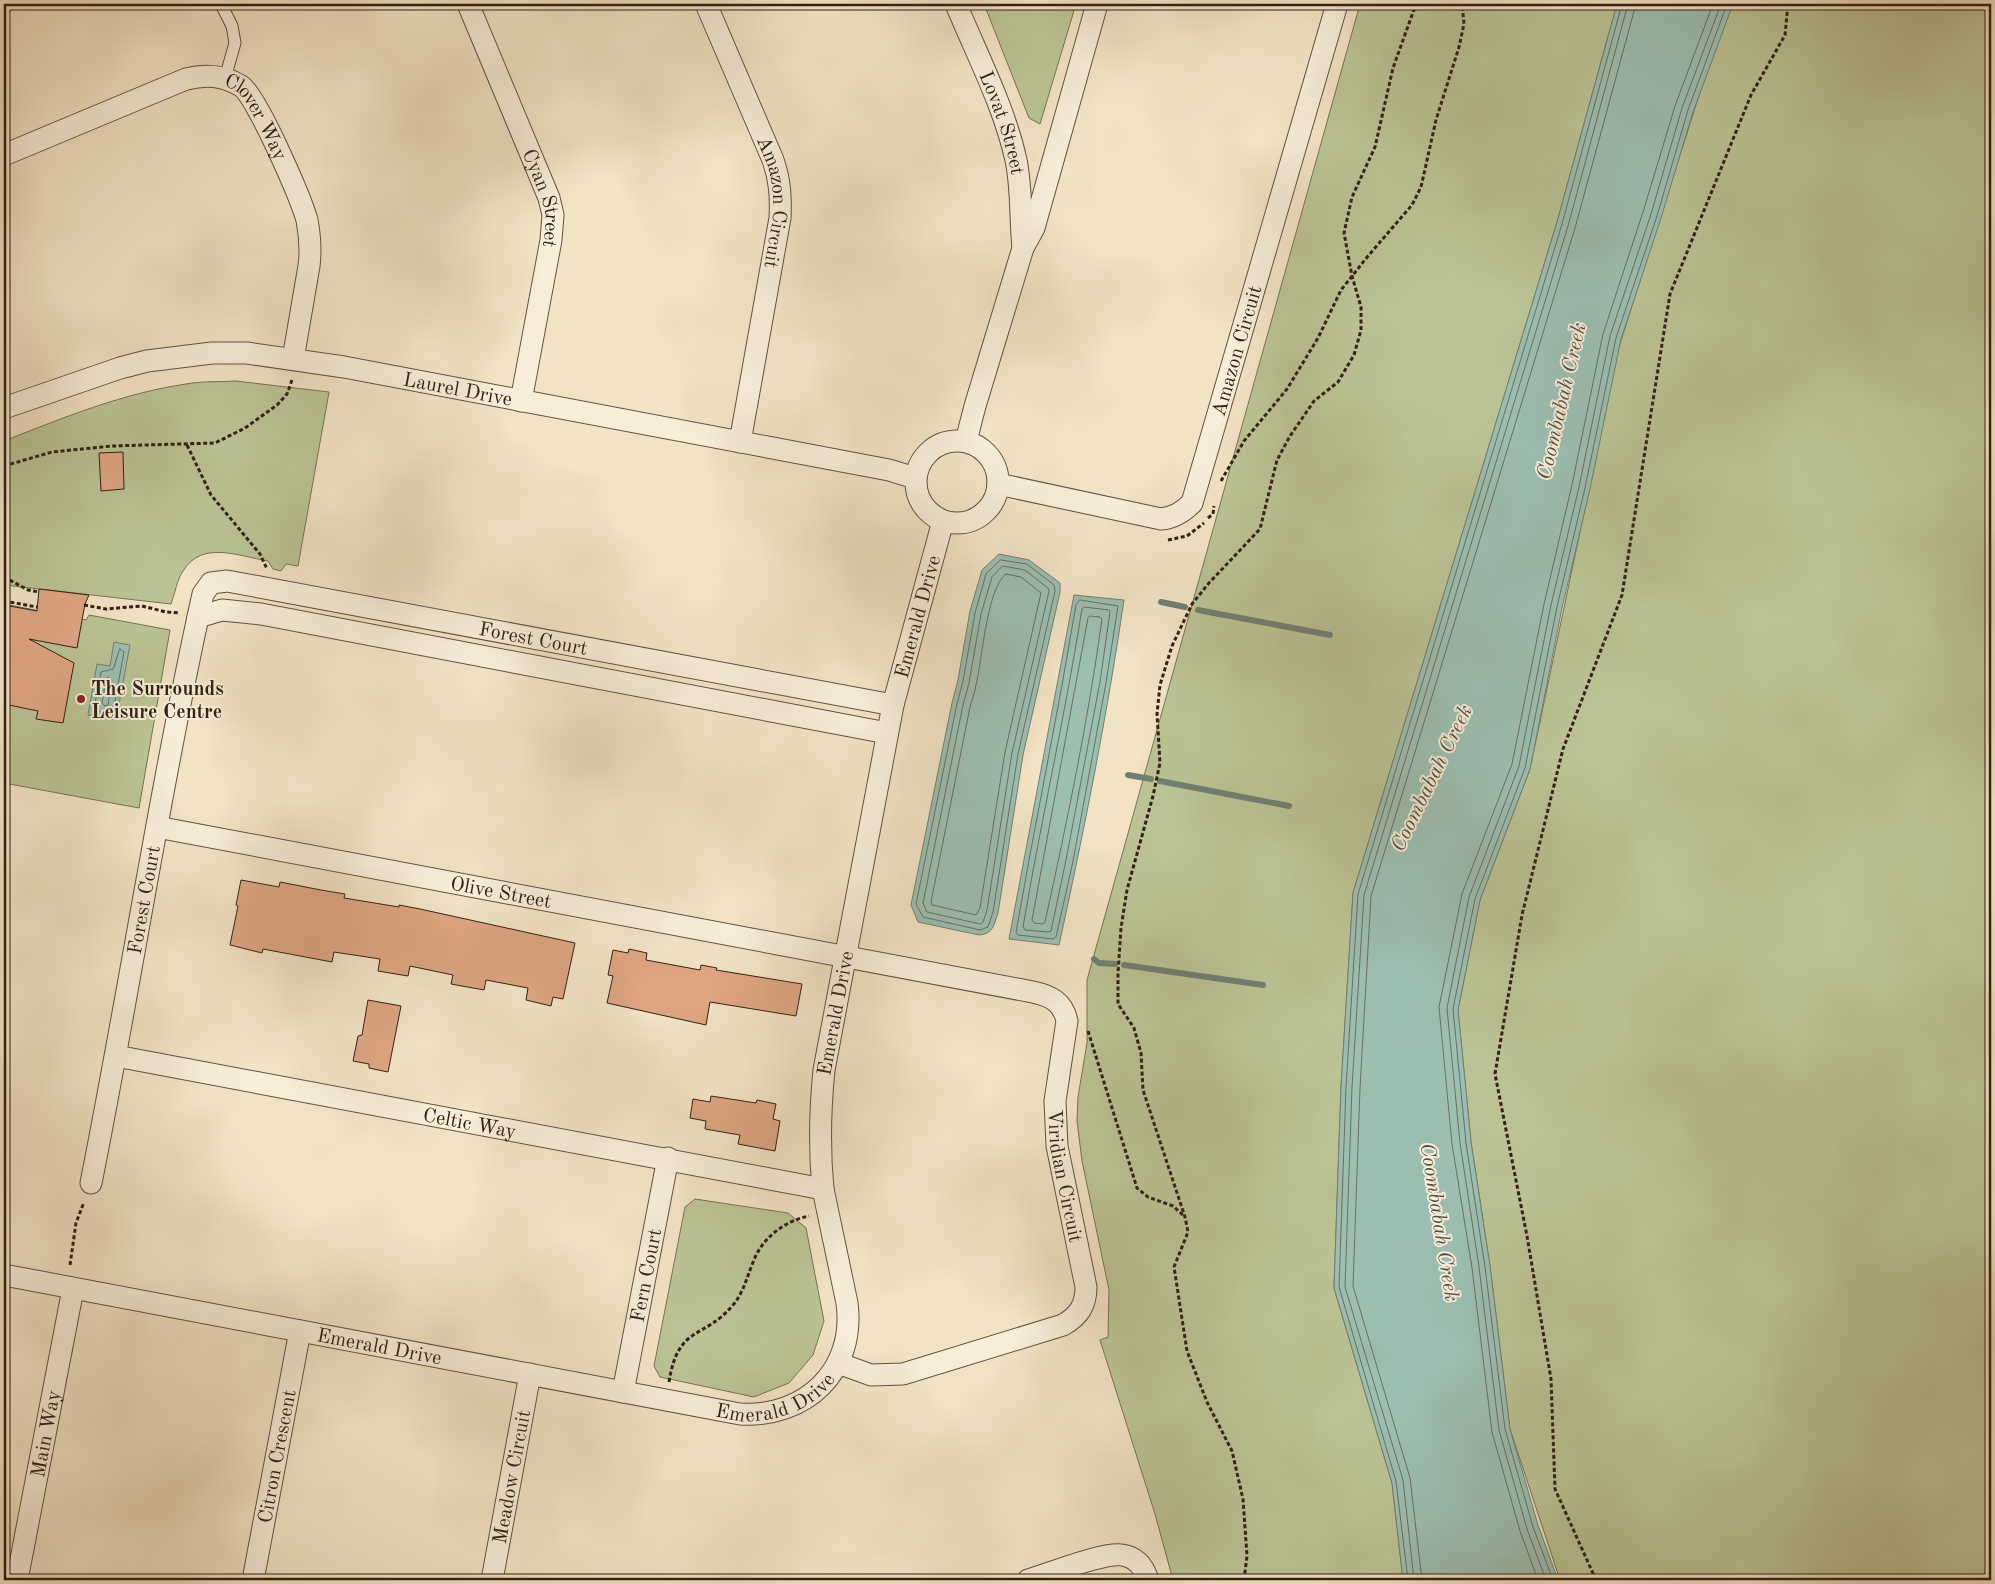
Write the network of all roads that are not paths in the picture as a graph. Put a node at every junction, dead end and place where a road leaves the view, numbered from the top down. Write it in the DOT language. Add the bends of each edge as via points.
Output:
graph roads {
  1 [pos="221,4"];
  2 [pos="468,4"];
  3 [pos="706,4"];
  4 [pos="956,4"];
  5 [pos="1098,4"];
  6 [pos="1337,4"];
  7 [pos="225,78"];
  8 [pos="4,155"];
  9 [pos="1023,248"];
  10 [pos="293,359"];
  11 [pos="521,401"];
  12 [pos="4,408"];
  13 [pos="966,441"];
  14 [pos="740,442"];
  15 [pos="915,478"];
  16 [pos="998,484"];
  17 [pos="943,521"];
  18 [pos="189,615"];
  19 [pos="893,705"];
  20 [pos="887,732"];
  21 [pos="157,827"];
  22 [pos="845,955"];
  23 [pos="116,1056"];
  24 [pos="668,1158"];
  25 [pos="92,1183"];
  26 [pos="823,1189"];
  27 [pos="4,1275"];
  28 [pos="73,1289"];
  29 [pos="300,1331"];
  30 [pos="838,1363"];
  31 [pos="530,1374"];
  32 [pos="624,1392"];
  33 [pos="12,1556"];
  34 [pos="16,1580"];
  35 [pos="254,1580"];
  36 [pos="492,1580"];
  37 [pos="1028,1580"];
  38 [pos="1148,1580"];
  1 -- 7 [label="lane" via="236,43"];
  2 -- 11 [label="street, Cyan Street" via="549,198 553,216 552,240"];
  3 -- 14 [label="street, Amazon Circuit" via="773,160 781,197"];
  4 -- 9 [label="street, Lovat Street" via="1010,136 1020,195"];
  5 -- 9 [label="street, Lovat Street" via="1034,228"];
  6 -- 16 [label="street, Amazon Circuit" via="1192,503 1177,515 1161,519"];
  7 -- 8 [label="street, Clover Way" via="208,75 186,79"];
  7 -- 10 [label="street, Clover Way" via="243,87 256,105 306,217 311,252"];
  9 -- 13 [label="street, Lovat Street"];
  10 -- 11 [label="street, Laurel Drive"];
  10 -- 12 [label="street, Laurel Drive" via="247,352 212,352 148,361 103,373"];
  11 -- 14 [label="street, Laurel Drive"];
  13 -- 15 [label="street" via="938,444 926,453"];
  13 -- 16 [label="street" via="980,447 990,457 997,470"];
  14 -- 15 [label="street, Laurel Drive" via="889,470"];
  15 -- 17 [label="street" via="918,498 926,510"];
  16 -- 17 [label="street" via="995,498 984,513 972,521"];
  17 -- 19 [label="street, Emerald Drive"];
  18 -- 19 [label="street, Forest Court" via="212,583 227,581"];
  18 -- 20 [label="street, Forest Court" via="222,610 261,614"];
  18 -- 21 [label="street, Forest Court"];
  19 -- 20 [label="street, Emerald Drive"];
  20 -- 22 [label="street, Emerald Drive"];
  21 -- 22 [label="street, Olive Street"];
  21 -- 23 [label="street, Forest Court"];
  22 -- 26 [label="street, Emerald Drive" via="820,1106"];
  22 -- 30 [label="street, Viridian Circuit" via="1033,992 1046,995 1060,1004 1065,1012 1067,1032 1055,1101 1057,1146 1086,1296 1079,1313 1063,1325 907,1373 871,1375"];
  23 -- 24 [label="street, Celtic Way"];
  23 -- 25 [label="street, Forest Court"];
  24 -- 26 [label="street, Celtic Way"];
  24 -- 32 [label="street, Fern Court"];
  26 -- 30 [label="street, Emerald Drive" via="848,1310 847,1333"];
  27 -- 28 [label="street, Emerald Drive"];
  28 -- 29 [label="street, Emerald Drive"];
  28 -- 33 [label="street, Main Way"];
  29 -- 31 [label="street, Emerald Drive"];
  29 -- 35 [label="street, Citron Crescent"];
  30 -- 32 [label="street, Emerald Drive" via="808,1397 790,1407 766,1414 740,1414"];
  31 -- 32 [label="street, Emerald Drive"];
  31 -- 36 [label="street, Meadow Circuit"];
  33 -- 34 [label="street, Main Way"];
  37 -- 38 [label="street" via="1102,1557 1122,1555 1143,1566"];
}
